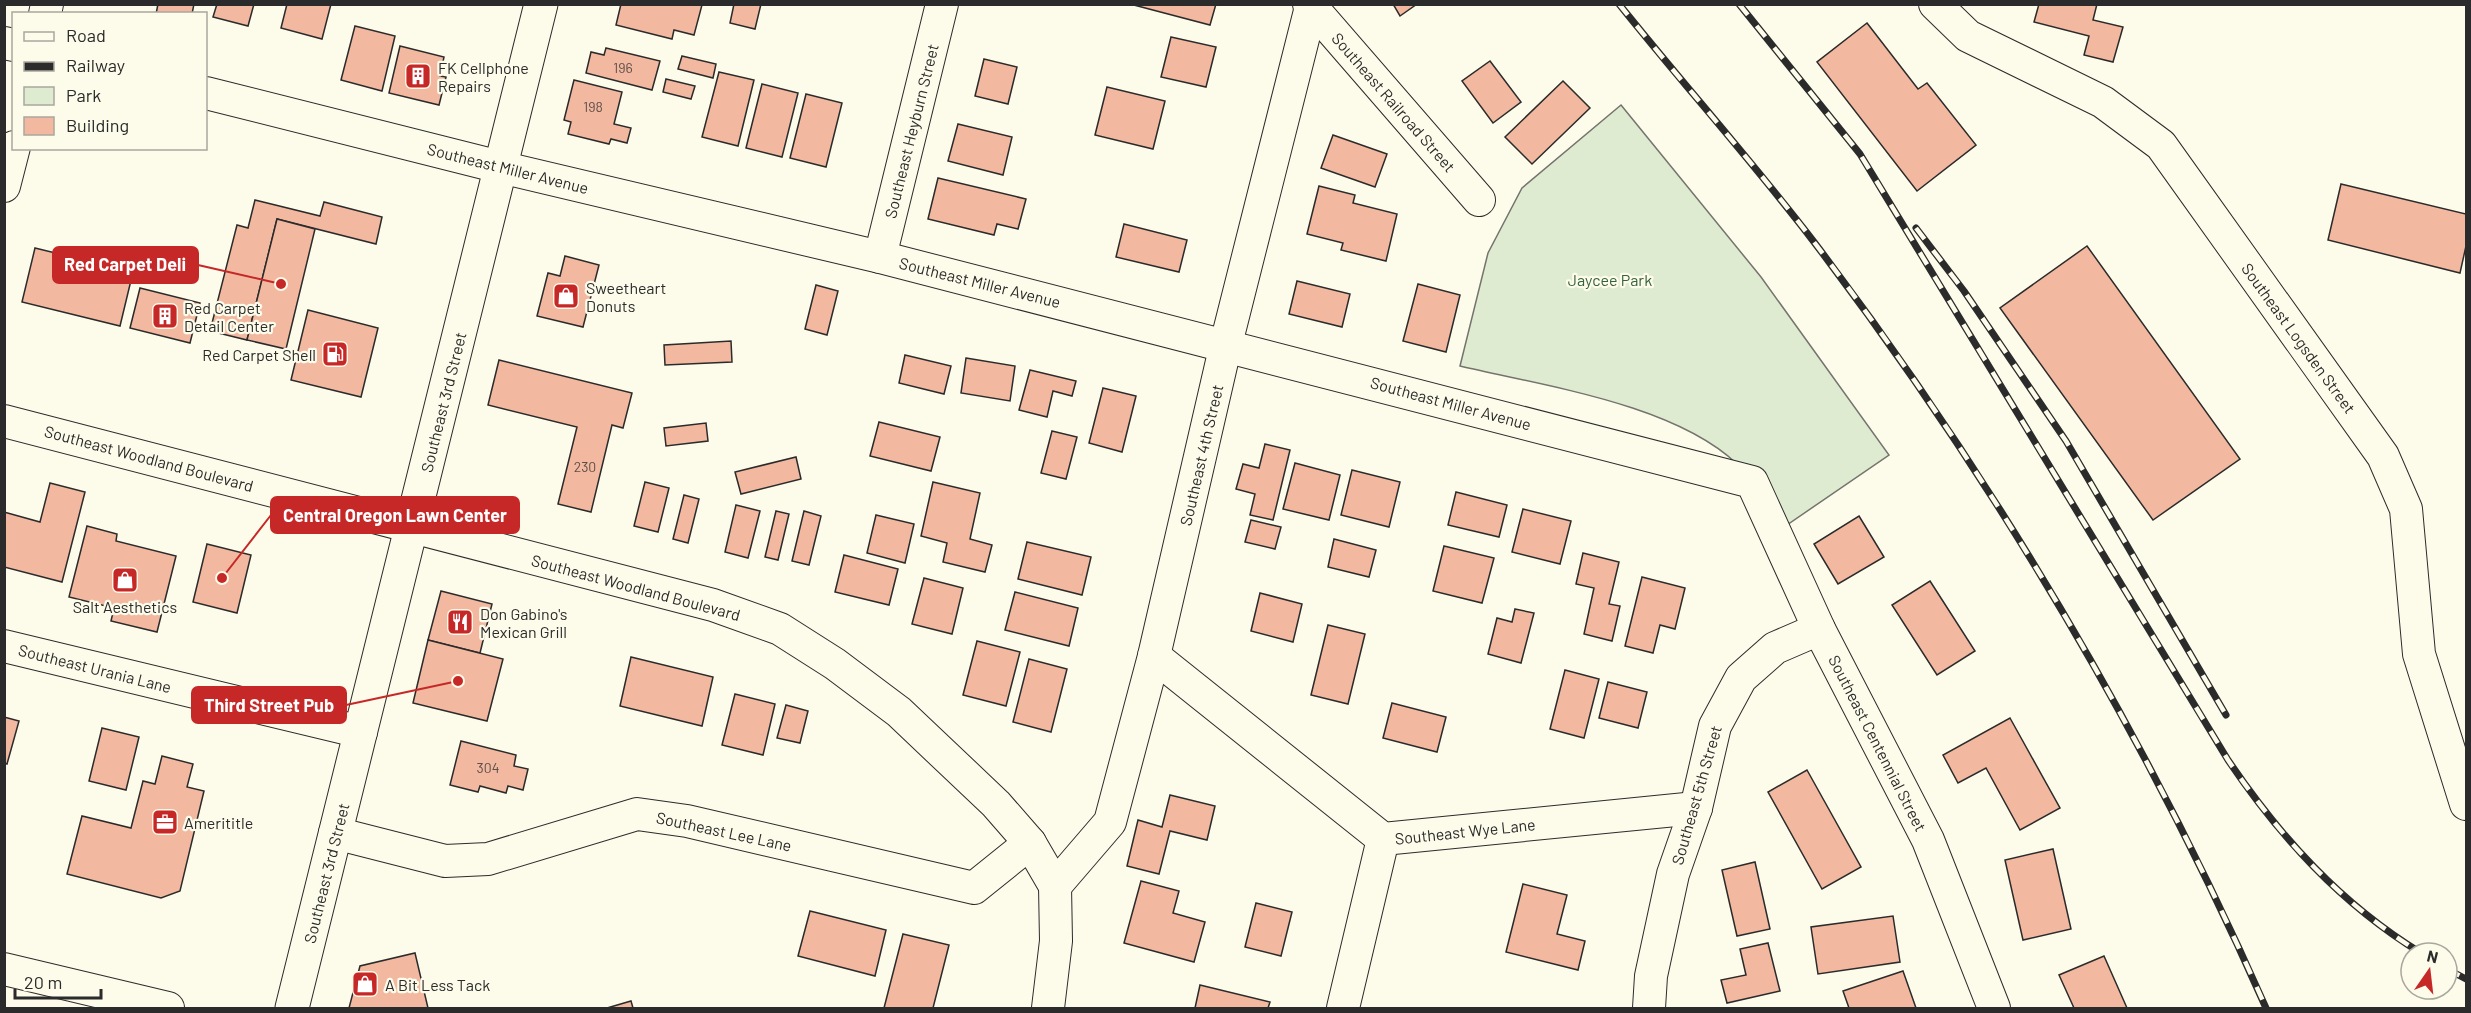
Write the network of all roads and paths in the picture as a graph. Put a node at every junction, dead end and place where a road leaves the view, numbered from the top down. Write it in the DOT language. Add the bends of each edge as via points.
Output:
graph roads {
  1 [pos="541,4"];
  2 [pos="942,4"];
  3 [pos="1935,4"];
  4 [pos="1310,6"];
  5 [pos="207,93"];
  6 [pos="13,150"];
  7 [pos="500,167"];
  8 [pos="4,186"];
  9 [pos="1479,200"];
  10 [pos="880,257"];
  11 [pos="1226,345"];
  12 [pos="4,421"];
  13 [pos="1752,482"];
  14 [pos="412,527"];
  15 [pos="1819,629"];
  16 [pos="4,646"];
  17 [pos="1154,656"];
  18 [pos="361,732"];
  19 [pos="2466,804"];
  20 [pos="1696,808"];
  21 [pos="335,833"];
  22 [pos="1383,839"];
  23 [pos="1030,843"];
  24 [pos="1054,886"];
  25 [pos="4,969"];
  26 [pos="168,1008"];
  27 [pos="292,1008"];
  28 [pos="1048,1008"];
  29 [pos="1343,1008"];
  30 [pos="1649,1008"];
  31 [pos="1995,1008"];
  1 -- 7 [label="main road, Southeast 3rd Street"];
  2 -- 10 [label="street, Southeast Heyburn Street"];
  3 -- 19 [label="street, Southeast Logsden Street" via="1968,36 2103,102 2161,146 2383,456 2406,509 2419,654"];
  4 -- 9 [label="street, Southeast Railroad Street"];
  4 -- 11 [label="street, Southeast 4th Street"];
  5 -- 7 [label="street, Southeast Miller Avenue"];
  6 -- 8 [label="street"];
  7 -- 10 [label="street, Southeast Miller Avenue"];
  7 -- 14 [label="main road, Southeast 3rd Street"];
  10 -- 11 [label="street, Southeast Miller Avenue"];
  11 -- 13 [label="street, Southeast Miller Avenue"];
  11 -- 17 [label="street, Southeast 4th Street"];
  12 -- 14 [label="street, Southeast Woodland Boulevard"];
  13 -- 15 [label="street, Southeast Centennial Street"];
  14 -- 18 [label="main road, Southeast 3rd Street"];
  14 -- 23 [label="street, Southeast Woodland Boulevard" via="713,605 780,629 899,712 996,804"];
  15 -- 20 [label="street, Southeast 5th Street" via="1775,648 1741,678 1715,726"];
  15 -- 31 [label="street, Southeast Centennial Street" via="1928,840"];
  16 -- 18 [label="street, Southeast Urania Lane"];
  17 -- 22 [label="street, Southeast Wye Lane"];
  17 -- 24 [label="street, Southeast 4th Street" via="1110,822"];
  18 -- 21 [label="main road, Southeast 3rd Street"];
  20 -- 22 [label="street, Southeast Wye Lane"];
  20 -- 30 [label="street, Southeast 5th Street" via="1673,874 1651,976"];
  21 -- 23 [label="street, Southeast Lee Lane" via="445,861 488,859 637,814 687,821 974,888"];
  21 -- 27 [label="main road, Southeast 3rd Street"];
  22 -- 29 [label="street"];
  23 -- 24 [label="street, Southeast Woodland Boulevard"];
  24 -- 28 [label="street, Southeast Woodland Boulevard" via="1056,941"];
  25 -- 26 [label="street"];
}
